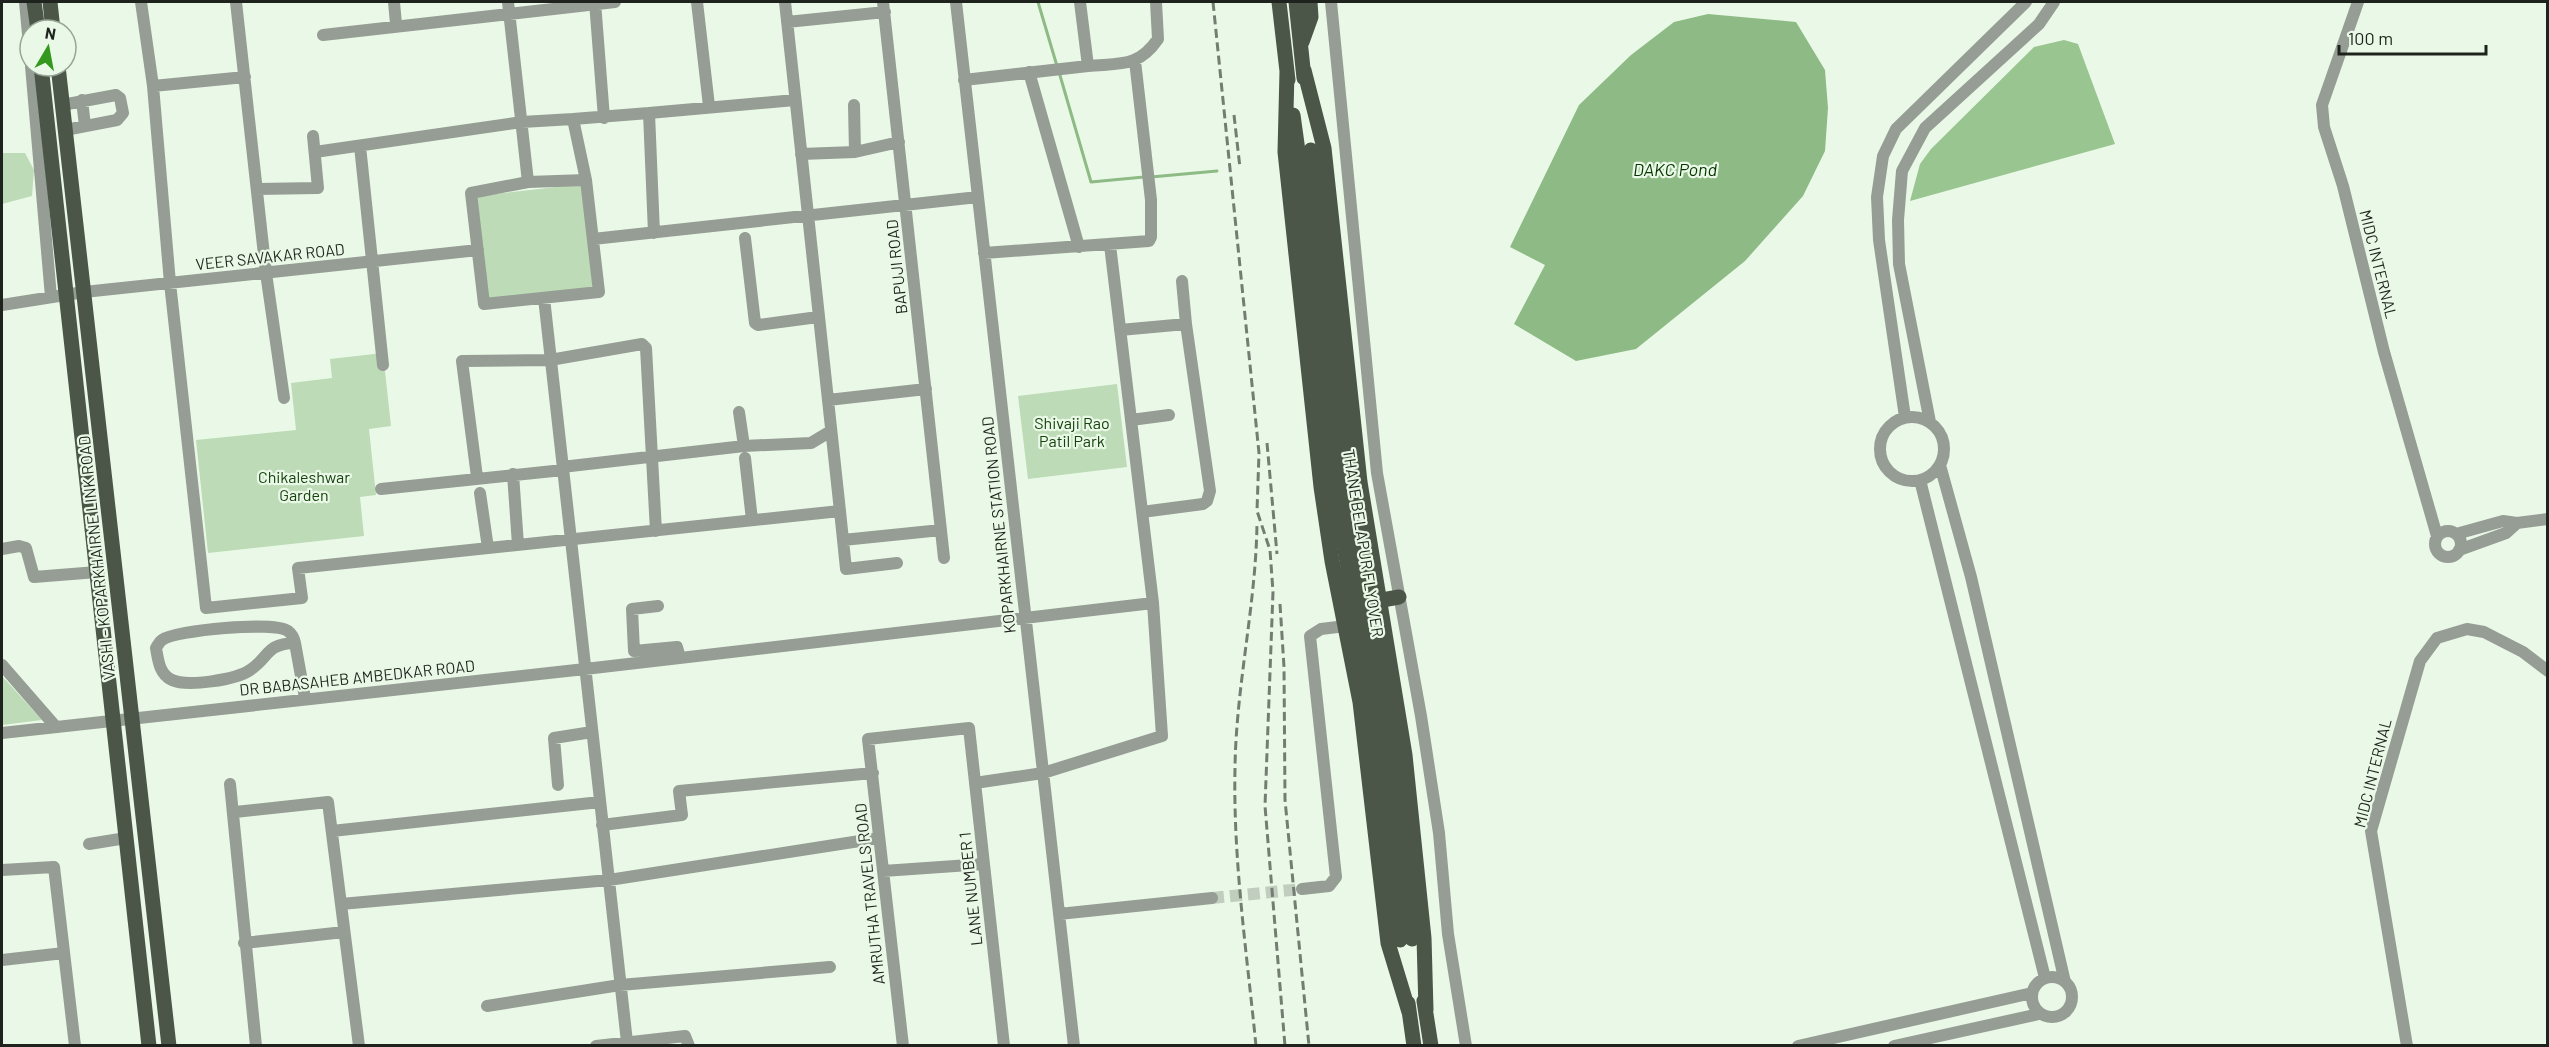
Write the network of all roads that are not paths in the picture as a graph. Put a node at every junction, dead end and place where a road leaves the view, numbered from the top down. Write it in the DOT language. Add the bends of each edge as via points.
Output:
graph roads {
  1 [pos="50,2"];
  2 [pos="141,2"];
  3 [pos="236,2"];
  4 [pos="394,2"];
  5 [pos="595,2"];
  6 [pos="615,2"];
  7 [pos="697,2"];
  8 [pos="785,2"];
  9 [pos="956,2"];
  10 [pos="1080,2"];
  11 [pos="1156,2"];
  12 [pos="1279,2"];
  13 [pos="1296,2"];
  14 [pos="1310,2"];
  15 [pos="1330,2"];
  16 [pos="2026,2"];
  17 [pos="2054,2"];
  18 [pos="2358,2"];
  19 [pos="509,7"];
  20 [pos="884,7"];
  21 [pos="52,18"];
  22 [pos="787,22"];
  23 [pos="396,24"];
  24 [pos="323,35"];
  25 [pos="1301,45"];
  26 [pos="1135,61"];
  27 [pos="1082,66"];
  28 [pos="1304,70"];
  29 [pos="1287,71"];
  30 [pos="1029,72"];
  31 [pos="245,77"];
  32 [pos="33,78"];
  33 [pos="41,78"];
  34 [pos="58,78"];
  35 [pos="964,80"];
  36 [pos="153,86"];
  37 [pos="82,100"];
  38 [pos="795,100"];
  39 [pos="854,105"];
  40 [pos="709,106"];
  41 [pos="650,113"];
  42 [pos="63,117"];
  43 [pos="41,118"];
  44 [pos="604,118"];
  45 [pos="573,119"];
  46 [pos="522,122"];
  47 [pos="85,126"];
  48 [pos="313,136"];
  49 [pos="899,142"];
  50 [pos="360,146"];
  51 [pos="1305,150"];
  52 [pos="855,152"];
  53 [pos="315,153"];
  54 [pos="801,154"];
  55 [pos="586,180"];
  56 [pos="528,182"];
  57 [pos="257,189"];
  58 [pos="978,197"];
  59 [pos="906,205"];
  60 [pos="808,216"];
  61 [pos="654,232"];
  62 [pos="745,238"];
  63 [pos="593,239"];
  64 [pos="1110,245"];
  65 [pos="1079,247"];
  66 [pos="478,250"];
  67 [pos="984,254"];
  68 [pos="371,261"];
  69 [pos="266,273"];
  70 [pos="1182,281"];
  71 [pos="170,283"];
  72 [pos="84,292"];
  73 [pos="58,296"];
  74 [pos="544,298"];
  75 [pos="2,305"];
  76 [pos="818,317"];
  77 [pos="1186,324"];
  78 [pos="1120,330"];
  79 [pos="550,360"];
  80 [pos="383,364"];
  81 [pos="926,389"];
  82 [pos="284,398"];
  83 [pos="828,400"];
  84 [pos="739,412"];
  85 [pos="1168,415"];
  86 [pos="1905,417"];
  87 [pos="1131,420"];
  88 [pos="1930,422"];
  89 [pos="831,431"];
  90 [pos="745,452"];
  91 [pos="654,455"];
  92 [pos="1940,465"];
  93 [pos="563,468"];
  94 [pos="513,474"];
  95 [pos="477,477"];
  96 [pos="1920,480"];
  97 [pos="381,489"];
  98 [pos="480,493"];
  99 [pos="840,511"];
  100 [pos="1142,512"];
  101 [pos="2547,519"];
  102 [pos="752,520"];
  103 [pos="2517,523"];
  104 [pos="941,530"];
  105 [pos="656,531"];
  106 [pos="2456,534"];
  107 [pos="2437,536"];
  108 [pos="570,540"];
  109 [pos="843,540"];
  110 [pos="518,545"];
  111 [pos="488,548"];
  112 [pos="2,549"];
  113 [pos="2459,550"];
  114 [pos="944,558"];
  115 [pos="897,563"];
  116 [pos="97,572"];
  117 [pos="1399,597"];
  118 [pos="1379,601"];
  119 [pos="1153,603"];
  120 [pos="658,606"];
  121 [pos="1342,608"];
  122 [pos="1402,615"];
  123 [pos="1025,617"];
  124 [pos="1383,619"];
  125 [pos="1345,627"];
  126 [pos="295,643"];
  127 [pos="635,659"];
  128 [pos="2,665"];
  129 [pos="585,669"];
  130 [pos="2547,671"];
  131 [pos="305,698"];
  132 [pos="132,718"];
  133 [pos="113,721"];
  134 [pos="56,727"];
  135 [pos="969,728"];
  136 [pos="592,732"];
  137 [pos="2,733"];
  138 [pos="873,773"];
  139 [pos="1043,773"];
  140 [pos="975,783"];
  141 [pos="230,784"];
  142 [pos="558,784"];
  143 [pos="600,802"];
  144 [pos="235,812"];
  145 [pos="602,825"];
  146 [pos="332,831"];
  147 [pos="126,838"];
  148 [pos="879,838"];
  149 [pos="89,844"];
  150 [pos="984,864"];
  151 [pos="2,870"];
  152 [pos="883,871"];
  153 [pos="609,880"];
  154 [pos="1302,889"];
  155 [pos="1212,898"];
  156 [pos="341,904"];
  157 [pos="1059,914"];
  158 [pos="344,932"];
  159 [pos="1406,940"];
  160 [pos="244,943"];
  161 [pos="64,953"];
  162 [pos="2,960"];
  163 [pos="830,967"];
  164 [pos="2045,978"];
  165 [pos="2065,982"];
  166 [pos="620,985"];
  167 [pos="2032,993"];
  168 [pos="487,1006"];
  169 [pos="1426,1010"];
  170 [pos="1409,1012"];
  171 [pos="2039,1014"];
  172 [pos="627,1042"];
  173 [pos="75,1046"];
  174 [pos="149,1046"];
  175 [pos="169,1046"];
  176 [pos="256,1046"];
  177 [pos="359,1046"];
  178 [pos="596,1046"];
  179 [pos="689,1046"];
  180 [pos="903,1046"];
  181 [pos="1004,1046"];
  182 [pos="1074,1046"];
  183 [pos="1414,1046"];
  184 [pos="1431,1046"];
  185 [pos="1466,1046"];
  186 [pos="1798,1046"];
  187 [pos="1894,1046"];
  188 [pos="2407,1046"];
  1 -- 21 [label="main road"];
  2 -- 36 [label="street"];
  3 -- 31 [label="street"];
  4 -- 23 [label="street"];
  5 -- 6 [label="street"];
  5 -- 19 [label="street"];
  5 -- 44 [label="street"];
  7 -- 40 [label="street"];
  8 -- 22 [label="street"];
  9 -- 35 [label="street, KOPARKHAIRNE STATION ROAD"];
  10 -- 27 [label="street"];
  11 -- 26 [label="street" via="1158,39 1143,58"];
  12 -- 29 [label="main road"];
  13 -- 25 [label="main road"];
  14 -- 25 [label="main road" via="1311,17"];
  15 -- 117 [label="street" via="1377,473"];
  16 -- 86 [label="street" via="1896,129 1883,156 1877,197 1879,240"];
  17 -- 88 [label="street" via="2039,24 1925,128 1902,171 1899,264"];
  18 -- 107 [label="street, MIDC INTERNAL" via="2322,105 2324,127"];
  19 -- 23 [label="street"];
  19 -- 46 [label="street"];
  20 -- 22 [label="street"];
  20 -- 49 [label="street, BAPUJI ROAD"];
  22 -- 38 [label="street"];
  23 -- 24 [label="street"];
  25 -- 28 [label="main road"];
  26 -- 27 [label="street"];
  26 -- 64 [label="street" via="1152,237 1149,241"];
  27 -- 30 [label="street"];
  28 -- 51 [label="main road"];
  28 -- 118 [label="main road" via="1324,148 1360,482"];
  29 -- 51 [label="main road"];
  29 -- 121 [label="main road" via="1285,152 1321,487"];
  30 -- 35 [label="street"];
  30 -- 65 [label="street"];
  31 -- 36 [label="street"];
  31 -- 57 [label="street"];
  32 -- 43 [label="street"];
  33 -- 43 [label="main road, VASHI - KOPARKHAIRNE LINK ROAD"];
  34 -- 42 [label="main road, VASHI - KOPARKHAIRNE LINK ROAD"];
  35 -- 58 [label="street, KOPARKHAIRNE STATION ROAD"];
  36 -- 71 [label="street"];
  37 -- 42 [label="street"];
  37 -- 47 [label="street"];
  37 -- 47 [label="street" via="116,95 123,113 117,120"];
  38 -- 40 [label="street"];
  38 -- 54 [label="street"];
  39 -- 52 [label="street"];
  40 -- 41 [label="street"];
  41 -- 44 [label="street"];
  41 -- 61 [label="street"];
  42 -- 43 [label="main road"];
  42 -- 47 [label="street"];
  42 -- 72 [label="main road, VASHI - KOPARKHAIRNE LINK ROAD"];
  43 -- 73 [label="main road, VASHI - KOPARKHAIRNE LINK ROAD"];
  44 -- 45 [label="street"];
  45 -- 46 [label="street"];
  45 -- 55 [label="street"];
  46 -- 50 [label="street"];
  46 -- 56 [label="street"];
  48 -- 53 [label="street"];
  49 -- 52 [label="street"];
  49 -- 59 [label="street, BAPUJI ROAD"];
  50 -- 53 [label="street"];
  50 -- 68 [label="street"];
  51 -- 159 [label="main road, THANE BELAPUR FLYOVER, bridge" via="1334,485 1380,755"];
  52 -- 54 [label="street"];
  53 -- 57 [label="street" via="318,188"];
  54 -- 60 [label="street"];
  55 -- 56 [label="street"];
  55 -- 63 [label="street"];
  56 -- 66 [label="street" via="471,193"];
  57 -- 69 [label="street"];
  58 -- 59 [label="street"];
  58 -- 67 [label="street, KOPARKHAIRNE STATION ROAD"];
  59 -- 60 [label="street"];
  59 -- 81 [label="street, BAPUJI ROAD"];
  60 -- 61 [label="street"];
  60 -- 76 [label="street"];
  61 -- 63 [label="street"];
  62 -- 76 [label="street" via="755,323"];
  63 -- 74 [label="street" via="599,292"];
  64 -- 65 [label="street"];
  64 -- 78 [label="street"];
  65 -- 67 [label="street"];
  66 -- 68 [label="street, VEER SAVAKAR ROAD"];
  66 -- 74 [label="street" via="484,304"];
  67 -- 123 [label="street, KOPARKHAIRNE STATION ROAD"];
  68 -- 69 [label="street, VEER SAVAKAR ROAD"];
  68 -- 80 [label="street"];
  69 -- 71 [label="street, VEER SAVAKAR ROAD"];
  69 -- 82 [label="street"];
  70 -- 77 [label="street"];
  71 -- 72 [label="street, VEER SAVAKAR ROAD"];
  71 -- 111 [label="street" via="206,608 302,598 298,568"];
  72 -- 73 [label="street, VEER SAVAKAR ROAD"];
  72 -- 132 [label="main road, VASHI - KOPARKHAIRNE LINK ROAD"];
  73 -- 75 [label="street, VEER SAVAKAR ROAD"];
  73 -- 116 [label="main road, VASHI - KOPARKHAIRNE LINK ROAD"];
  74 -- 79 [label="street"];
  76 -- 83 [label="street"];
  77 -- 78 [label="street"];
  77 -- 100 [label="street" via="1209,496 1203,504"];
  78 -- 87 [label="street"];
  79 -- 91 [label="street" via="645,345"];
  79 -- 93 [label="street"];
  79 -- 95 [label="street" via="462,361"];
  81 -- 83 [label="street"];
  81 -- 104 [label="street, BAPUJI ROAD"];
  83 -- 89 [label="street"];
  84 -- 90 [label="street"];
  85 -- 87 [label="street"];
  86 -- 88 [label="street"];
  86 -- 96 [label="street" via="1888,428 1881,454 1895,475"];
  87 -- 100 [label="street"];
  88 -- 92 [label="street" via="1945,446"];
  89 -- 90 [label="street" via="811,443"];
  89 -- 99 [label="street"];
  90 -- 91 [label="street"];
  90 -- 102 [label="street"];
  91 -- 93 [label="street"];
  91 -- 105 [label="street"];
  92 -- 96 [label="street"];
  92 -- 165 [label="street" via="1971,577"];
  93 -- 94 [label="street"];
  93 -- 108 [label="street"];
  94 -- 95 [label="street"];
  94 -- 110 [label="street"];
  95 -- 97 [label="street"];
  96 -- 164 [label="street"];
  98 -- 111 [label="street"];
  99 -- 102 [label="street"];
  99 -- 109 [label="street"];
  100 -- 119 [label="street"];
  101 -- 103 [label="street"];
  102 -- 105 [label="street"];
  103 -- 106 [label="street" via="2503,521"];
  103 -- 113 [label="street" via="2506,533"];
  104 -- 109 [label="street"];
  104 -- 114 [label="street, BAPUJI ROAD"];
  105 -- 108 [label="street"];
  106 -- 107 [label="street" via="2444,531"];
  106 -- 113 [label="street"];
  107 -- 113 [label="street" via="2434,544 2441,555 2449,557"];
  108 -- 110 [label="street"];
  108 -- 129 [label="street"];
  109 -- 115 [label="street" via="846,568"];
  110 -- 111 [label="street"];
  112 -- 116 [label="street" via="26,548 34,577"];
  116 -- 133 [label="main road, VASHI - KOPARKHAIRNE LINK ROAD"];
  117 -- 118 [label="main road"];
  117 -- 122 [label="street"];
  118 -- 121 [label="main road"];
  118 -- 124 [label="main road"];
  119 -- 123 [label="street, DR BABASAHEB AMBEDKAR ROAD"];
  119 -- 139 [label="street" via="1162,736"];
  120 -- 127 [label="street" via="632,609"];
  121 -- 125 [label="main road"];
  122 -- 124 [label="street"];
  122 -- 185 [label="street" via="1438,833 1448,934"];
  123 -- 127 [label="street, DR BABASAHEB AMBEDKAR ROAD" via="680,658"];
  123 -- 139 [label="street, KOPARKHAIRNE STATION ROAD"];
  124 -- 125 [label="street"];
  124 -- 169 [label="main road" via="1405,755 1424,938"];
  125 -- 154 [label="street" via="1321,629 1310,636 1336,877 1329,886"];
  125 -- 170 [label="main road" via="1368,759 1388,943"];
  126 -- 126 [label="street" via="269,648 248,672 196,683 171,680 160,668 156,648 162,639 189,632 261,626 287,629"];
  126 -- 131 [label="street"];
  127 -- 129 [label="street, DR BABASAHEB AMBEDKAR ROAD"];
  128 -- 134 [label="street"];
  129 -- 131 [label="street, DR BABASAHEB AMBEDKAR ROAD"];
  129 -- 136 [label="street"];
  130 -- 188 [label="street, MIDC INTERNAL" via="2523,652 2484,632 2467,629 2437,638 2420,661 2371,831"];
  131 -- 132 [label="street, DR BABASAHEB AMBEDKAR ROAD"];
  132 -- 133 [label="street, DR BABASAHEB AMBEDKAR ROAD"];
  132 -- 175 [label="main road, VASHI - KOPARKHAIRNE LINK ROAD"];
  133 -- 134 [label="street, DR BABASAHEB AMBEDKAR ROAD"];
  133 -- 147 [label="main road, VASHI - KOPARKHAIRNE LINK ROAD"];
  134 -- 137 [label="street, DR BABASAHEB AMBEDKAR ROAD"];
  135 -- 138 [label="street, AMRUTHA TRAVELS ROAD" via="868,739"];
  135 -- 140 [label="street, LANE NUMBER 1"];
  136 -- 142 [label="street" via="554,738"];
  136 -- 143 [label="street"];
  138 -- 145 [label="street" via="679,791 682,815"];
  138 -- 148 [label="street, AMRUTHA TRAVELS ROAD"];
  139 -- 140 [label="street"];
  139 -- 157 [label="street, KOPARKHAIRNE STATION ROAD"];
  140 -- 150 [label="street, LANE NUMBER 1"];
  141 -- 144 [label="street"];
  143 -- 145 [label="street"];
  143 -- 146 [label="street"];
  144 -- 146 [label="street" via="328,802"];
  144 -- 160 [label="street"];
  145 -- 153 [label="street"];
  146 -- 156 [label="street"];
  147 -- 149 [label="street"];
  147 -- 174 [label="main road, VASHI - KOPARKHAIRNE LINK ROAD"];
  148 -- 152 [label="street, AMRUTHA TRAVELS ROAD"];
  148 -- 153 [label="street"];
  150 -- 152 [label="street"];
  150 -- 181 [label="street, LANE NUMBER 1"];
  151 -- 161 [label="street" via="54,867"];
  152 -- 180 [label="street, AMRUTHA TRAVELS ROAD"];
  153 -- 156 [label="street"];
  153 -- 166 [label="street"];
  155 -- 157 [label="street"];
  156 -- 158 [label="street"];
  157 -- 182 [label="street, KOPARKHAIRNE STATION ROAD"];
  158 -- 160 [label="street"];
  158 -- 177 [label="street"];
  159 -- 169 [label="main road"];
  159 -- 170 [label="main road"];
  160 -- 176 [label="street"];
  161 -- 162 [label="street"];
  161 -- 173 [label="street"];
  163 -- 166 [label="street"];
  164 -- 165 [label="street" via="2056,977"];
  164 -- 167 [label="street" via="2034,986"];
  165 -- 171 [label="street" via="2072,996 2069,1008 2058,1016"];
  166 -- 168 [label="street"];
  166 -- 172 [label="street"];
  167 -- 171 [label="street" via="2032,1003"];
  167 -- 186 [label="street"];
  169 -- 184 [label="main road"];
  170 -- 183 [label="main road"];
  171 -- 187 [label="street"];
  172 -- 178 [label="street"];
  172 -- 179 [label="street" via="685,1036"];
}
